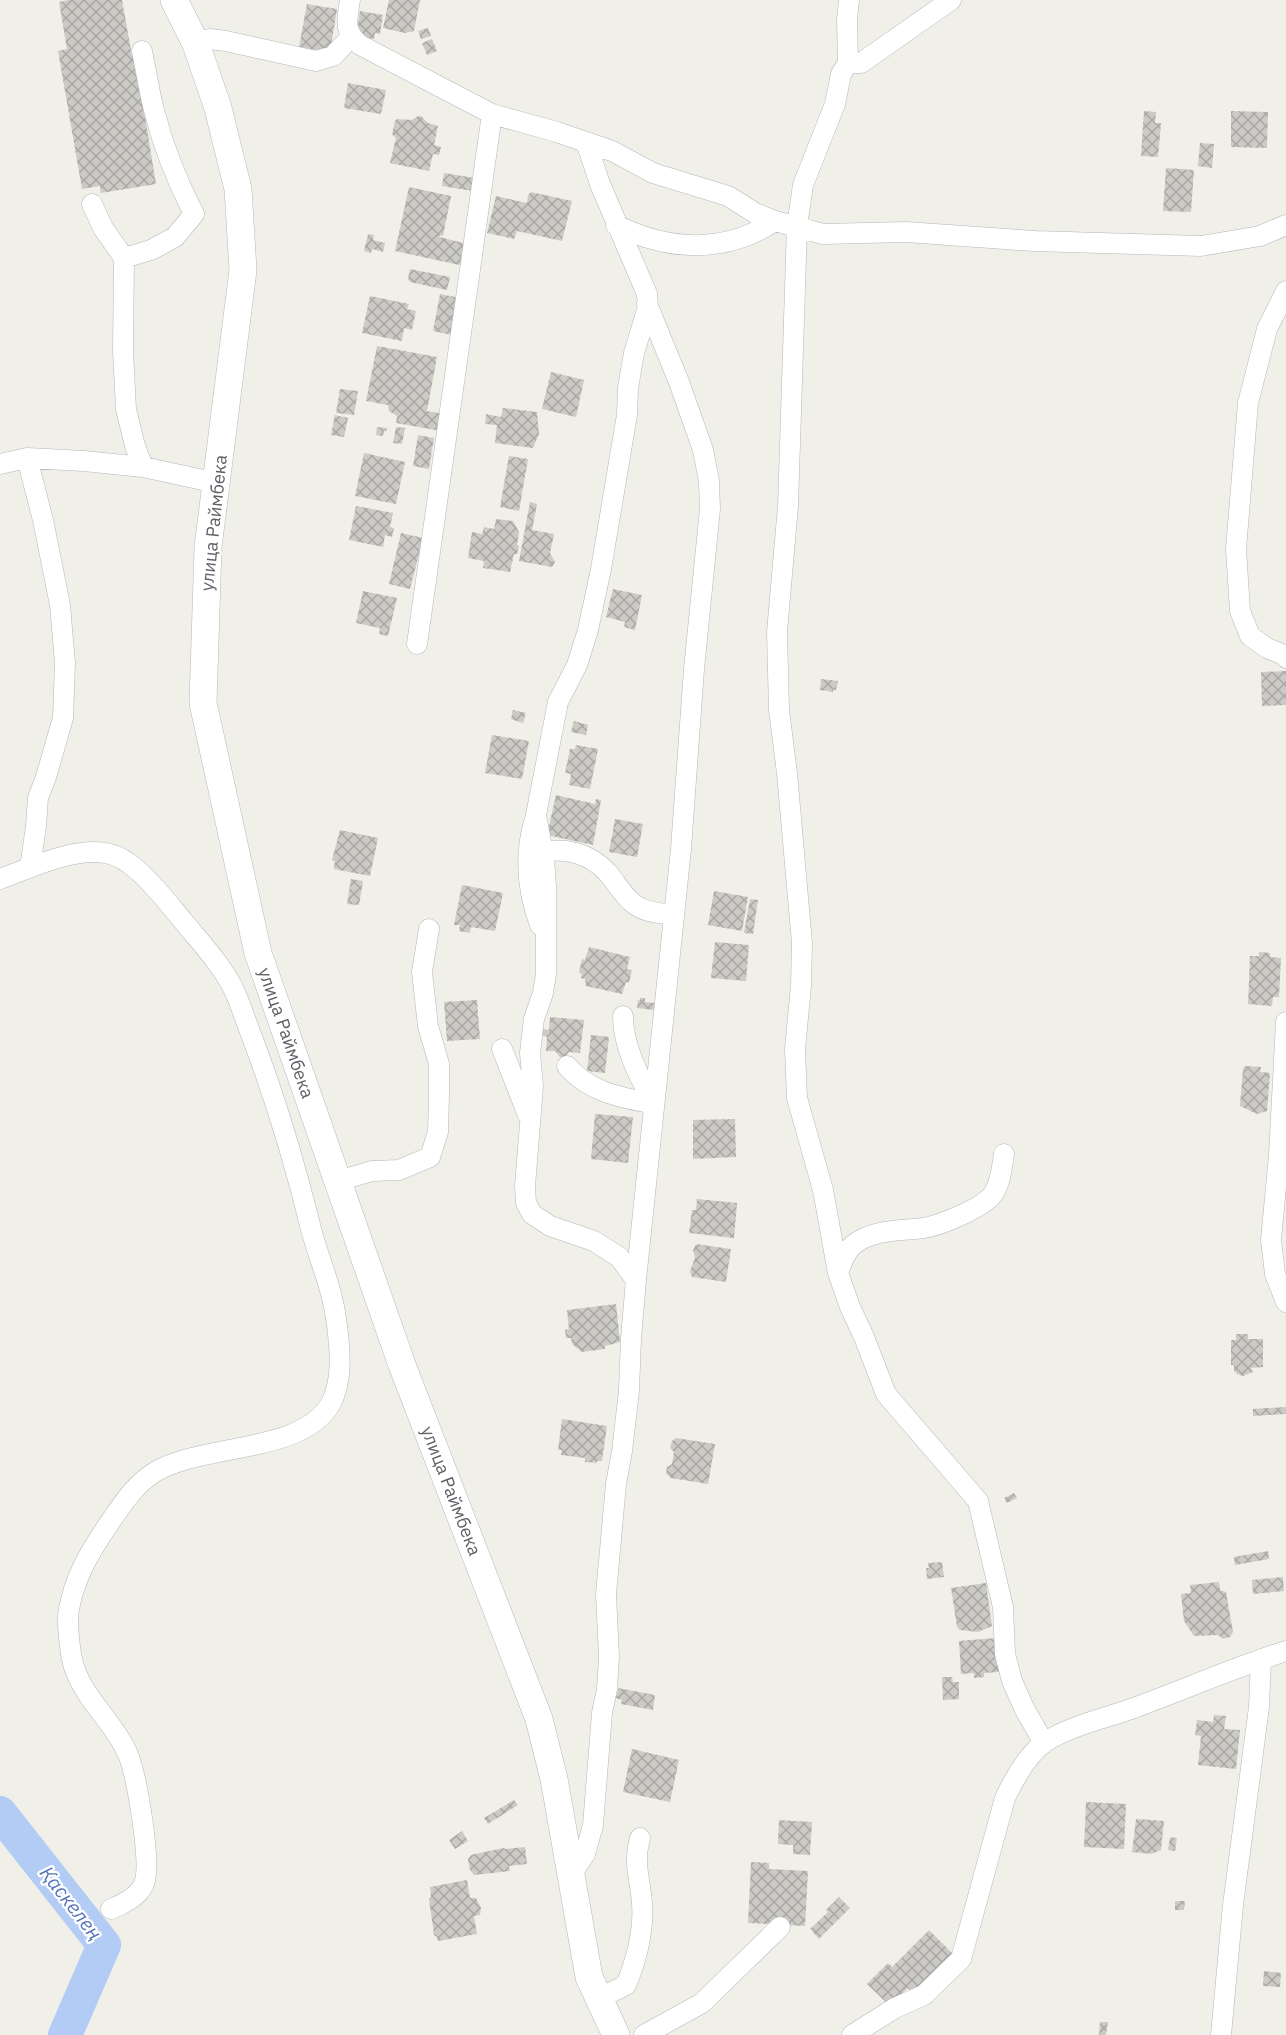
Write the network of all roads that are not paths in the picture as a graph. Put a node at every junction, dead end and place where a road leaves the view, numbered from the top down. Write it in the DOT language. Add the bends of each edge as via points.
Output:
graph roads {
  1 [pos="174,0"];
  2 [pos="350,0"];
  3 [pos="849,0"];
  4 [pos="951,0"];
  5 [pos="351,37"];
  6 [pos="194,42"];
  7 [pos="142,51"];
  8 [pos="849,63"];
  9 [pos="492,114"];
  10 [pos="586,142"];
  11 [pos="92,204"];
  12 [pos="775,221"];
  13 [pos="616,225"];
  14 [pos="1286,225"];
  15 [pos="797,226"];
  16 [pos="124,258"];
  17 [pos="1286,291"];
  18 [pos="647,304"];
  19 [pos="27,458"];
  20 [pos="0,464"];
  21 [pos="143,467"];
  22 [pos="217,483"];
  23 [pos="417,644"];
  24 [pos="1286,658"];
  25 [pos="536,815"];
  26 [pos="543,852"];
  27 [pos="30,868"];
  28 [pos="0,879"];
  29 [pos="674,915"];
  30 [pos="429,929"];
  31 [pos="545,939"];
  32 [pos="623,1016"];
  33 [pos="1286,1022"];
  34 [pos="502,1049"];
  35 [pos="567,1066"];
  36 [pos="654,1104"];
  37 [pos="530,1121"];
  38 [pos="1004,1154"];
  39 [pos="338,1181"];
  40 [pos="838,1273"];
  41 [pos="636,1280"];
  42 [pos="1286,1302"];
  43 [pos="1286,1651"];
  44 [pos="1261,1659"];
  45 [pos="1044,1743"];
  46 [pos="640,1838"];
  47 [pos="571,1875"];
  48 [pos="111,1909"];
  49 [pos="780,1927"];
  50 [pos="597,1995"];
  51 [pos="616,2035"];
  52 [pos="644,2035"];
  53 [pos="852,2035"];
  54 [pos="1221,2035"];
  1 -- 6 [label="street, улица Раймбека"];
  2 -- 5 [label="street" via="346,24"];
  3 -- 8 [label="street"];
  4 -- 8 [label="street" via="861,63"];
  5 -- 6 [label="street" via="333,56 316,61 226,41"];
  5 -- 9 [label="street"];
  6 -- 22 [label="street, улица Раймбека" via="218,108 238,189 243,270"];
  7 -- 16 [label="street" via="153,110 194,214 175,237"];
  8 -- 15 [label="street" via="841,74 835,104 803,184"];
  9 -- 10 [label="street"];
  9 -- 23 [label="street"];
  10 -- 12 [label="street" via="653,173 728,196"];
  10 -- 13 [label="street"];
  11 -- 16 [label="street"];
  12 -- 13 [label="street" via="739,240 701,246 665,242"];
  12 -- 15 [label="street"];
  13 -- 18 [label="street" via="647,294"];
  14 -- 15 [label="street" via="1260,236 1201,246 906,232 823,234"];
  15 -- 40 [label="street" via="788,506 777,632 779,710 802,943 796,1098 823,1190"];
  16 -- 21 [label="street" via="126,409"];
  17 -- 24 [label="street" via="1267,329 1248,403 1236,549 1240,611 1250,636"];
  18 -- 25 [label="street" via="634,353 616,483 590,620 577,665 558,702"];
  18 -- 29 [label="street" via="703,450 711,509"];
  19 -- 20 [label="street"];
  19 -- 21 [label="street"];
  19 -- 27 [label="street" via="60,605 65,663 63,718 38,798"];
  21 -- 22 [label="street"];
  22 -- 39 [label="street, улица Раймбека" via="207,547 203,703 258,953"];
  25 -- 26 [label="street"];
  25 -- 31 [label="street" via="528,842 527,873 535,914"];
  26 -- 29 [label="street" via="559,849 592,860 633,903 648,912"];
  26 -- 31 [label="street"];
  27 -- 28 [label="street"];
  27 -- 48 [label="street" via="80,853 110,854 132,865 161,894 225,975 272,1089 332,1293 340,1356 330,1404 315,1421 295,1434 184,1459 156,1472 139,1484 125,1502 78,1575 68,1613 75,1671 129,1756 147,1868 143,1887"];
  29 -- 36 [label="street"];
  30 -- 39 [label="street" via="422,972 428,1026 439,1064 438,1132 433,1149 430,1156 399,1170 372,1171"];
  31 -- 37 [label="street" via="546,974 530,1053"];
  32 -- 36 [label="street" via="628,1048"];
  33 -- 42 [label="street" via="1270,1240 1275,1274"];
  34 -- 37 [label="street"];
  35 -- 36 [label="street" via="592,1088"];
  36 -- 41 [label="street"];
  37 -- 41 [label="street" via="525,1186 526,1203 532,1214 550,1226 611,1251"];
  38 -- 40 [label="street" via="993,1194 975,1208 926,1227 883,1232 864,1239 853,1245"];
  39 -- 47 [label="street, улица Раймбека" via="402,1365 539,1719"];
  40 -- 45 [label="street" via="886,1394 978,1501 1003,1607 1005,1654 1012,1681"];
  41 -- 47 [label="street" via="629,1391 606,1594 609,1657 593,1825 585,1854"];
  43 -- 44 [label="street"];
  44 -- 45 [label="street"];
  44 -- 54 [label="street" via="1259,1707 1233,1905"];
  45 -- 53 [label="street" via="1014,1779 1005,1798 961,1959 924,1995"];
  46 -- 50 [label="street" via="636,1866 641,1926 633,1968 626,1985"];
  47 -- 50 [label="street, улица Раймбека" via="589,1977"];
  49 -- 52 [label="street" via="702,2003"];
  50 -- 51 [label="street, улица Раймбека"];
}
